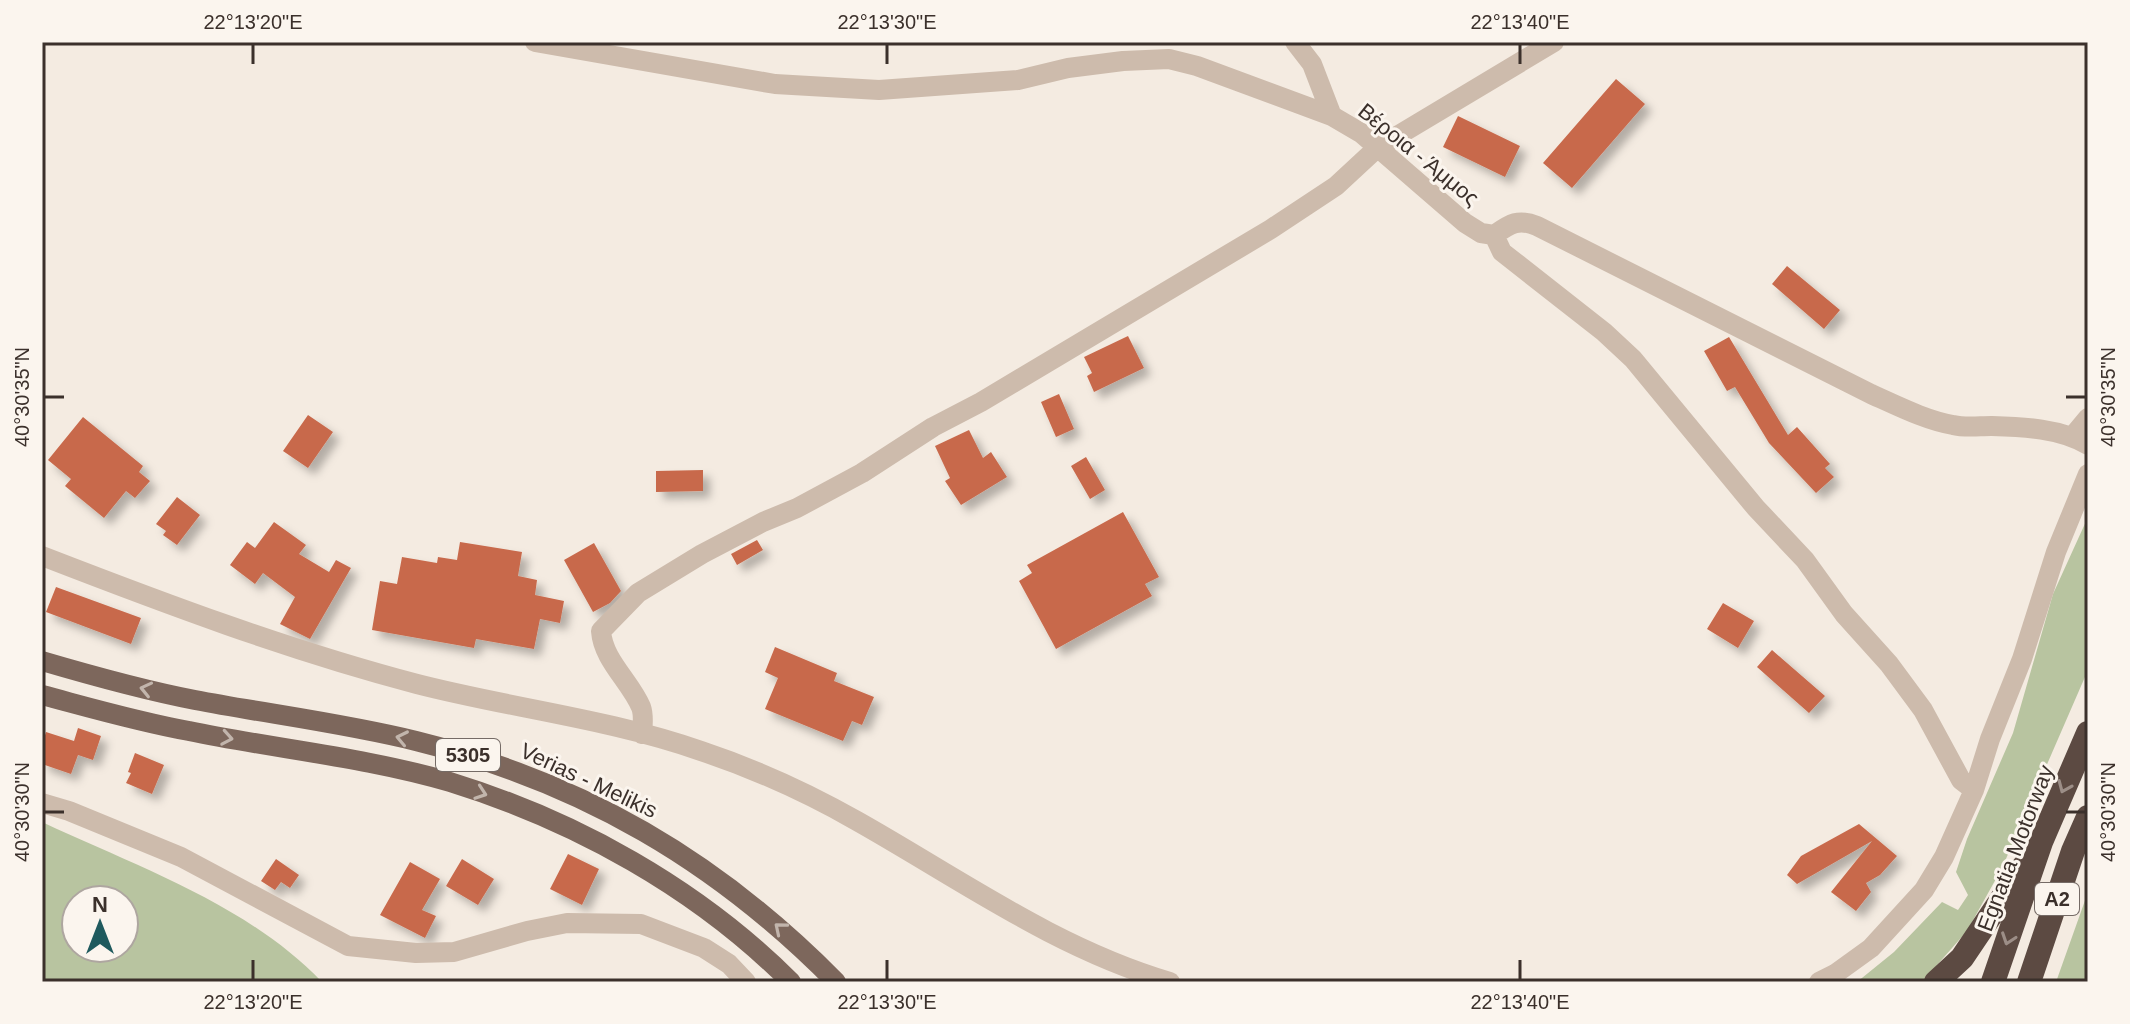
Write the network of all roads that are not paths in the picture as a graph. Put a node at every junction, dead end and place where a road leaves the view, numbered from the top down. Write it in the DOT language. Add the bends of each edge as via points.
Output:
graph roads {
  1 [pos="535,42"];
  2 [pos="1295,42"];
  3 [pos="1554,42"];
  4 [pos="1332,116"];
  5 [pos="1377,148"];
  6 [pos="1494,235"];
  7 [pos="2088,418"];
  8 [pos="2081,440"];
  9 [pos="2088,474"];
  10 [pos="42,556"];
  11 [pos="42,661"];
  12 [pos="42,695"];
  13 [pos="2088,733"];
  14 [pos="642,734"];
  15 [pos="1974,790"];
  16 [pos="42,803"];
  17 [pos="2088,817"];
  18 [pos="2041,842"];
  19 [pos="746,982"];
  20 [pos="791,982"];
  21 [pos="836,982"];
  22 [pos="1170,982"];
  23 [pos="1819,982"];
  24 [pos="1936,982"];
  25 [pos="1993,982"];
  26 [pos="2029,982"];
  1 -- 4 [label="street, Βέροια - Άμμος" via="775,84 879,90 1018,80 1068,68 1169,59"];
  2 -- 4 [label="street" via="1312,64"];
  3 -- 5 [label="street"];
  4 -- 5 [label="street, Βέροια - Άμμος"];
  5 -- 6 [label="street, Βέροια - Άμμος" via="1465,223"];
  5 -- 14 [label="street" via="1336,186 1271,229 862,473 702,554 638,593 601,631 608,654 643,710"];
  6 -- 8 [label="street" via="1523,220 1922,416 1956,426 2014,427"];
  6 -- 15 [label="street" via="1502,252 1633,359 1889,664 1923,710 1961,780"];
  7 -- 8 [label="street"];
  9 -- 15 [label="street"];
  10 -- 14 [label="street" via="291,648 418,684"];
  21 -- 11 [label="main road, Verias - Melikis / 5305, one-way" via="726,883 641,829 546,782 415,741 140,688"];
  12 -- 20 [label="main road, 5305, one-way" via="190,732 403,771 535,812 625,857 694,900"];
  13 -- 18 [label="highway, Egnatia Motorway / Α2, one-way"];
  14 -- 22 [label="street" via="701,751 804,793 1031,924 1127,969"];
  15 -- 23 [label="street" via="1924,890 1871,948"];
  16 -- 19 [label="street" via="181,857 348,946 454,952 567,923 641,924 704,948"];
  17 -- 26 [label="highway, Α2"];
  18 -- 24 [label="highway" via="1962,958"];
  18 -- 25 [label="highway, Egnatia Motorway / Α2, one-way"];
}
